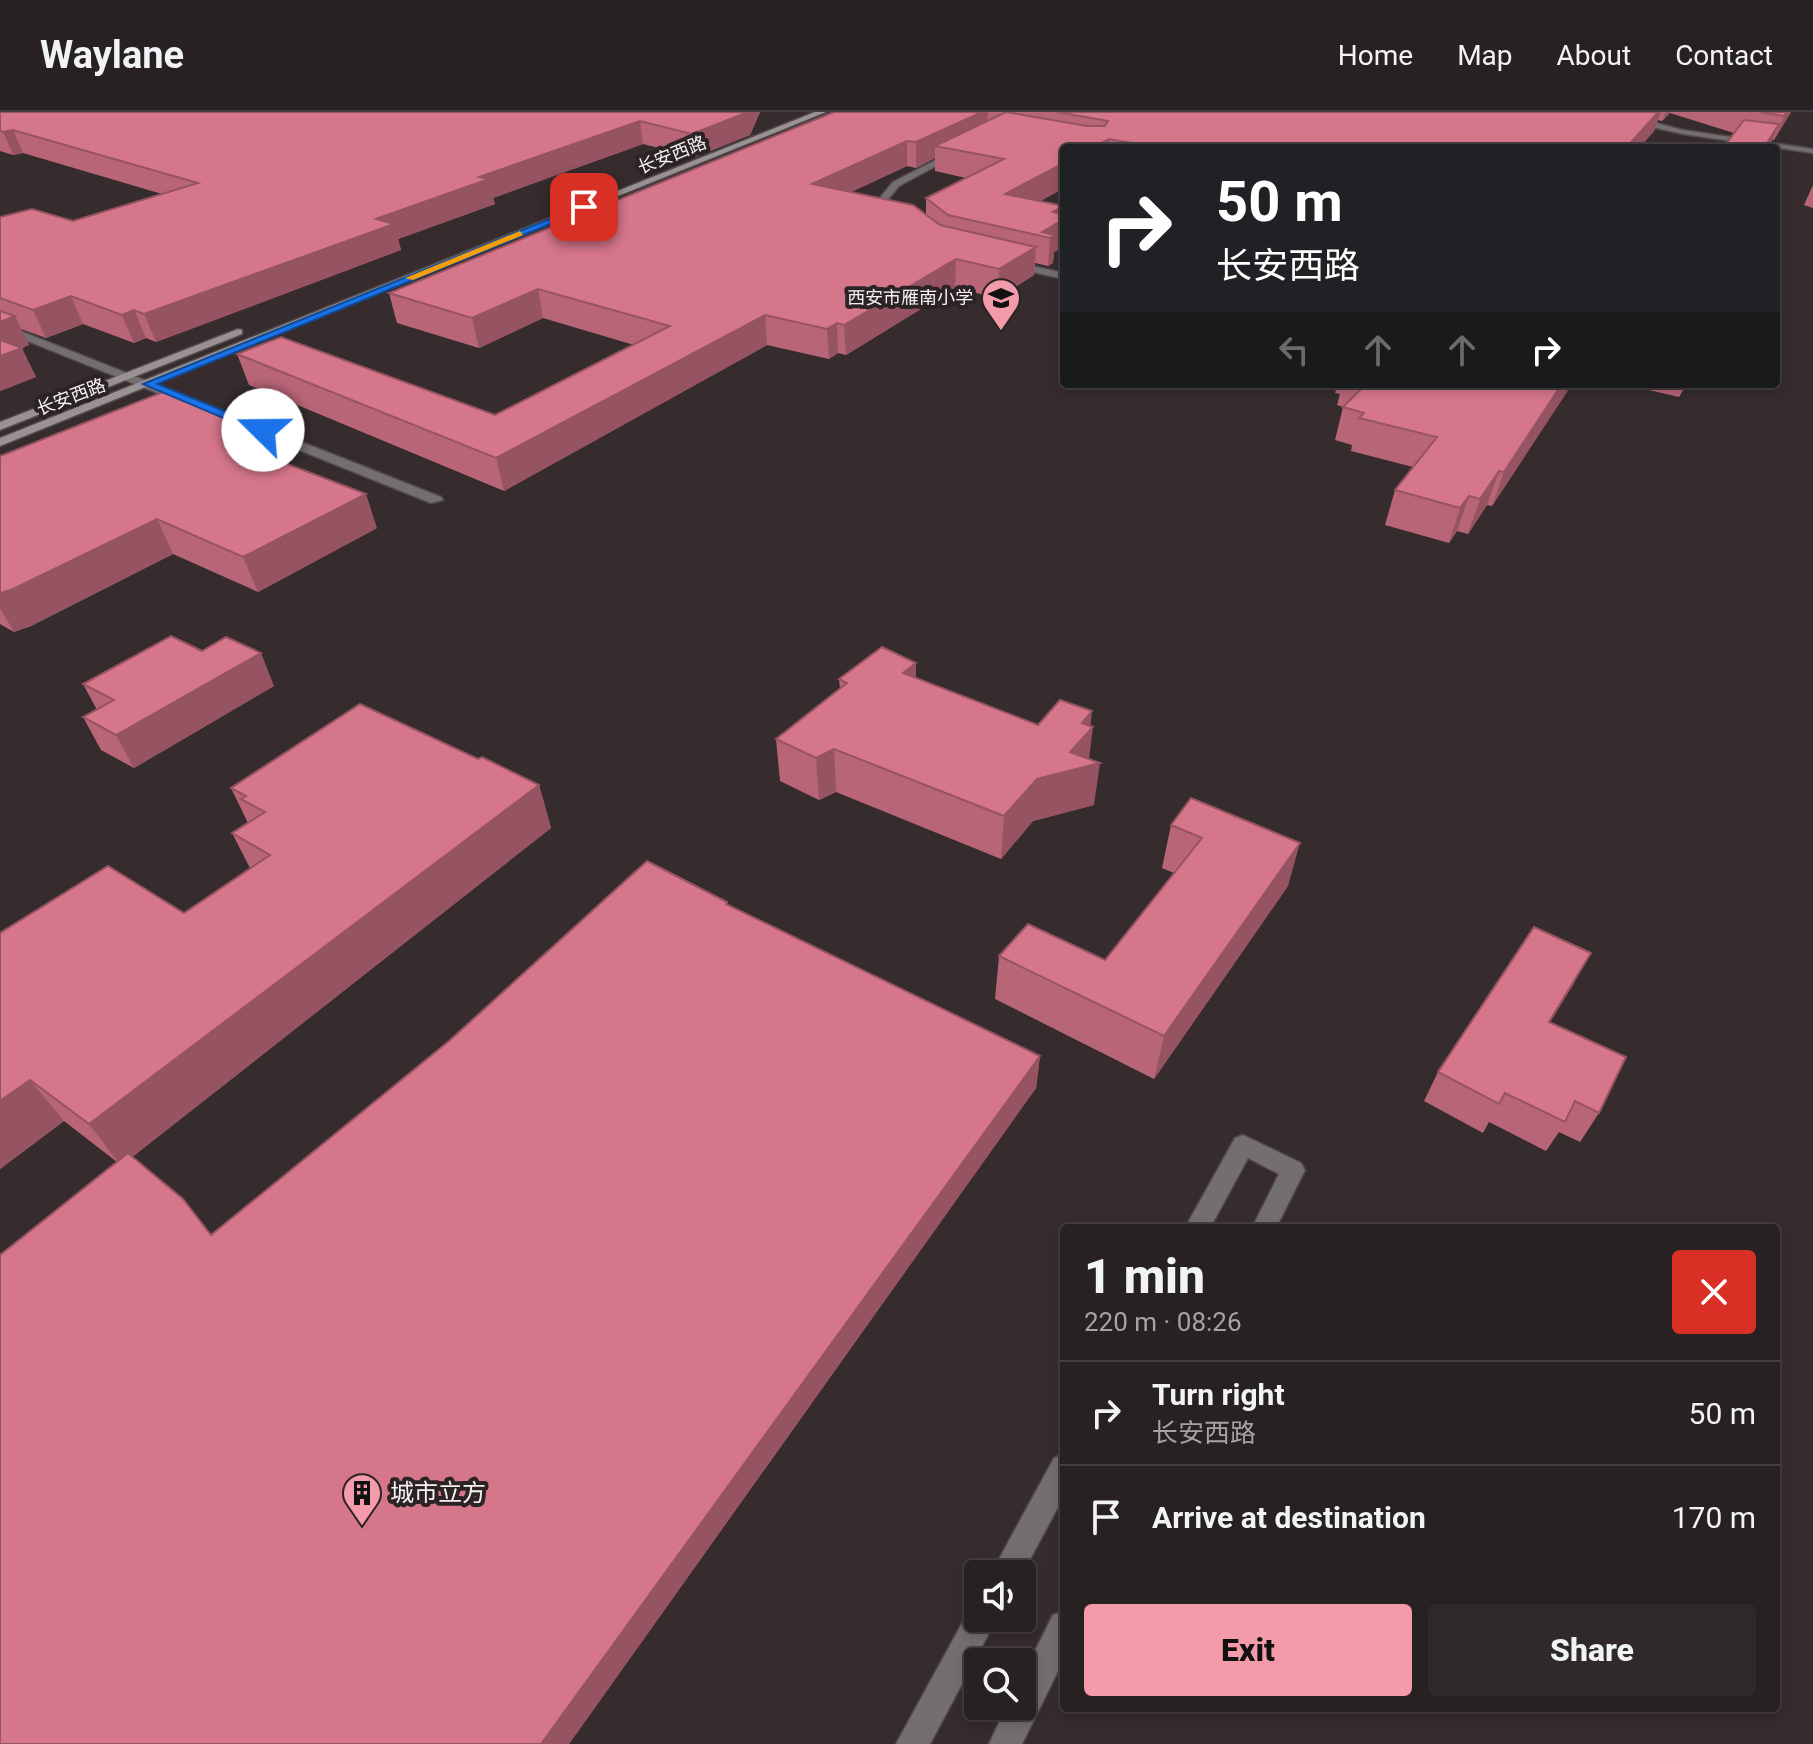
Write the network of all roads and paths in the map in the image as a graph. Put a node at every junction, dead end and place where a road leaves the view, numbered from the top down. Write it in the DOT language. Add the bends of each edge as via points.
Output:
graph roads {
  1 [pos="796,112"];
  2 [pos="822,112"];
  3 [pos="1588,112"];
  4 [pos="1683,132"];
  5 [pos="1674,140"];
  6 [pos="976,144"];
  7 [pos="1765,144"];
  8 [pos="1780,146"];
  9 [pos="1813,151"];
  10 [pos="903,218"];
  11 [pos="1003,262"];
  12 [pos="1060,275"];
  13 [pos="336,294"];
  14 [pos="0,326"];
  15 [pos="246,329"];
  16 [pos="128,376"];
  17 [pos="148,384"];
  18 [pos="0,426"];
  19 [pos="0,442"];
  20 [pos="436,500"];
  21 [pos="1199,1224"];
  22 [pos="1266,1224"];
  23 [pos="1060,1475"];
  24 [pos="1014,1560"];
  25 [pos="974,1632"];
  26 [pos="1060,1634"];
  27 [pos="912,1744"];
  28 [pos="1005,1744"];
  1 -- 13 [label="main road, 长安西路"];
  2 -- 17 [label="main road, 长安西路"];
  3 -- 4 [label="street"];
  4 -- 5 [label="street"];
  4 -- 7 [label="street"];
  6 -- 10 [label="street" via="896,184 880,204"];
  8 -- 9 [label="street"];
  11 -- 12 [label="street"];
  14 -- 16 [label="street"];
  15 -- 16 [label="main road, 长安西路"];
  16 -- 17 [label="street"];
  16 -- 18 [label="main road, 长安西路"];
  17 -- 19 [label="main road, 长安西路"];
  17 -- 20 [label="street"];
  21 -- 22 [label="street" via="1243,1145 1293,1170"];
  23 -- 24 [label="street"];
  25 -- 27 [label="street"];
  26 -- 28 [label="street"];
}
